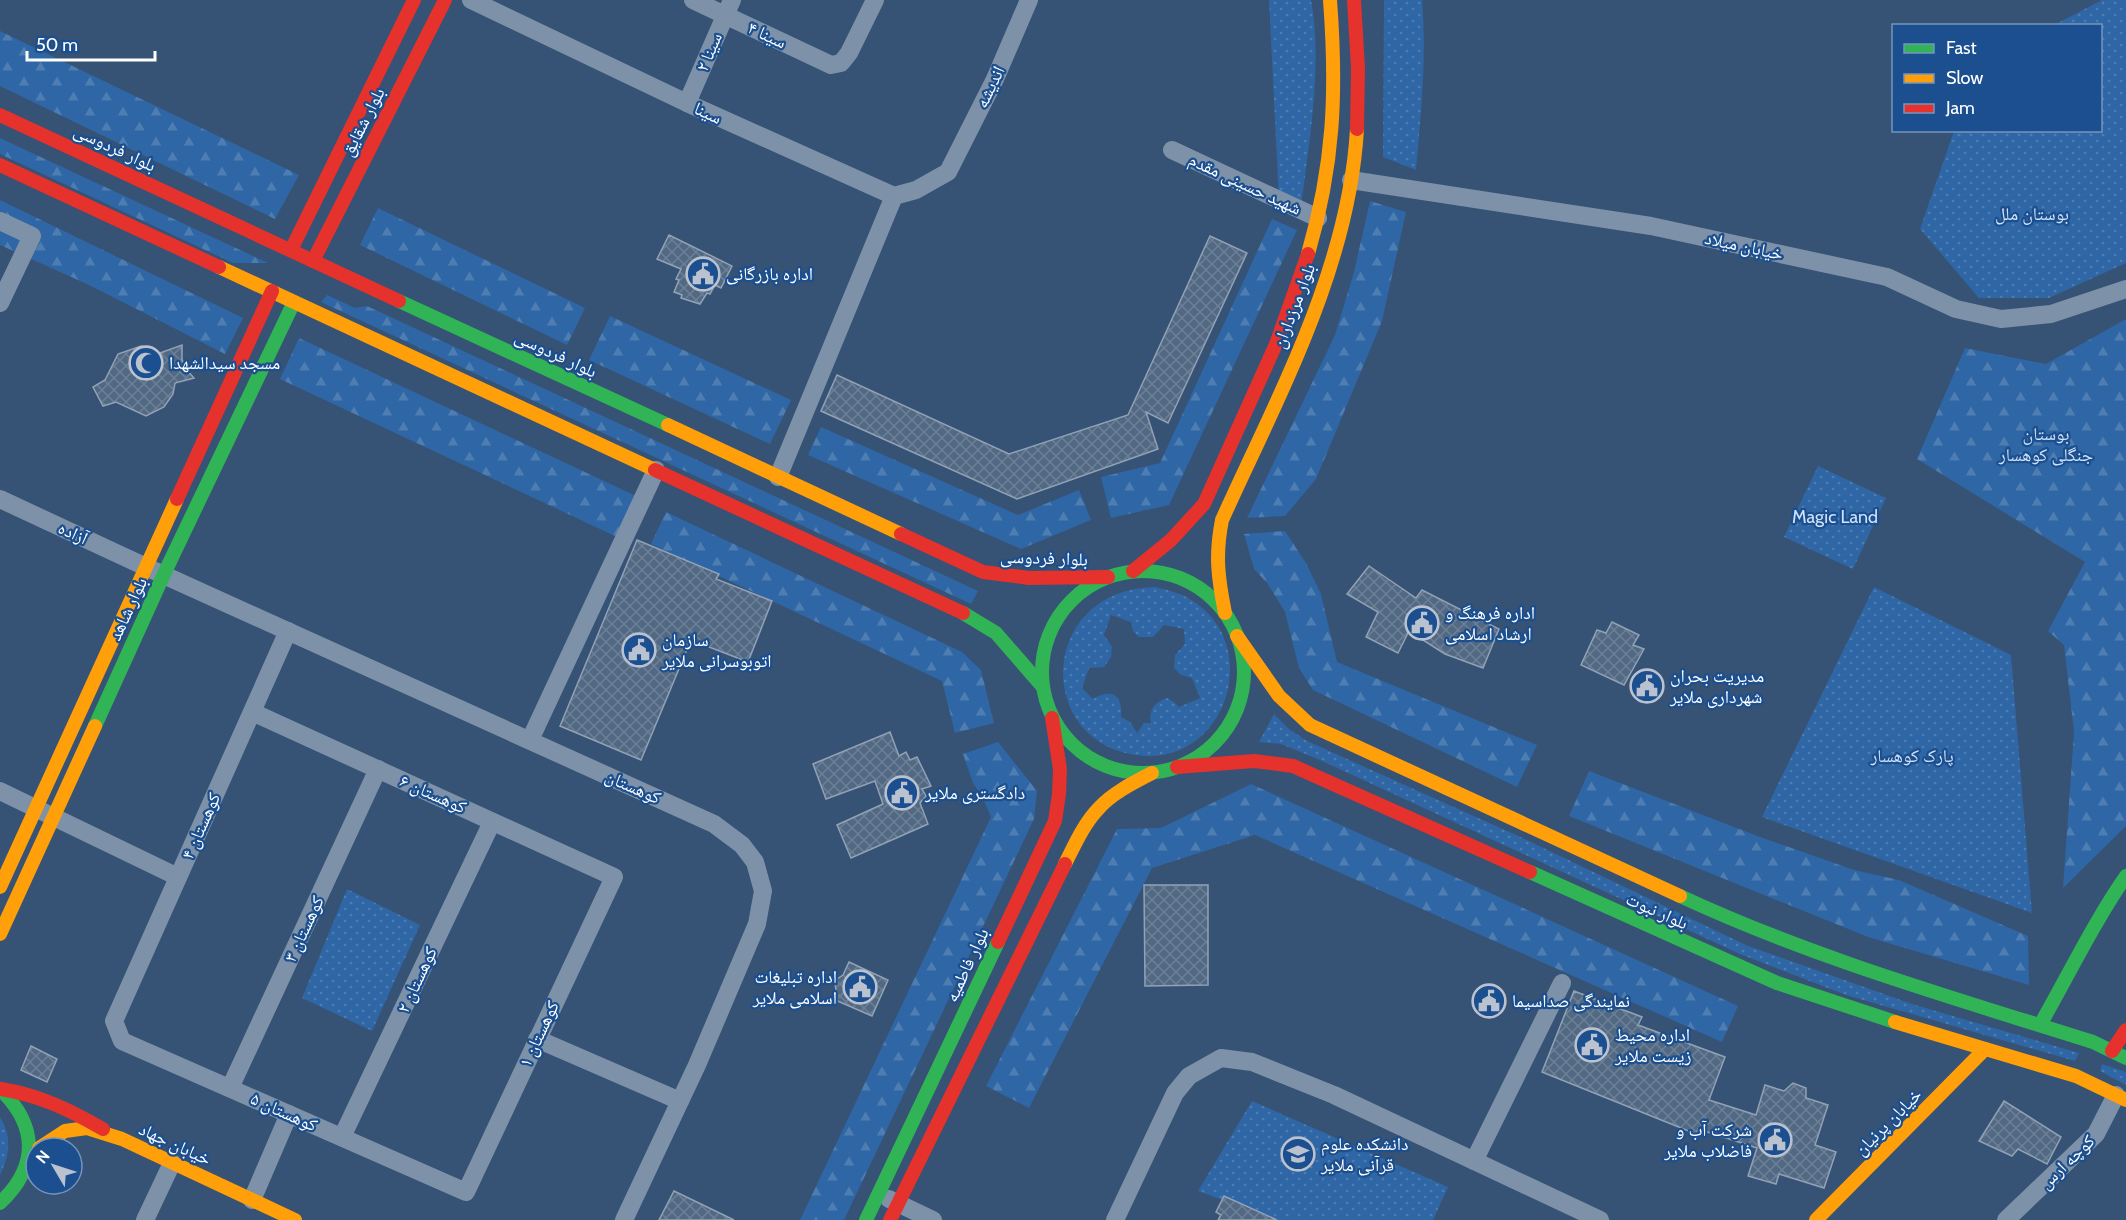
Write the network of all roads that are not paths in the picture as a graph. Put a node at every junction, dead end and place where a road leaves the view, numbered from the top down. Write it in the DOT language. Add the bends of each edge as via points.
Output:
graph roads {
  1 [pos="414,0"];
  2 [pos="445,0"];
  3 [pos="471,0"];
  4 [pos="693,0"];
  5 [pos="875,0"];
  6 [pos="1029,0"];
  7 [pos="1330,0"];
  8 [pos="1354,0"];
  9 [pos="728,8"];
  10 [pos="687,103"];
  11 [pos="0,115"];
  12 [pos="1172,150"];
  13 [pos="0,165"];
  14 [pos="1351,180"];
  15 [pos="894,196"];
  16 [pos="1318,218"];
  17 [pos="0,221"];
  18 [pos="289,255"];
  19 [pos="311,266"];
  20 [pos="275,286"];
  21 [pos="2126,289"];
  22 [pos="296,297"];
  23 [pos="0,303"];
  24 [pos="656,470"];
  25 [pos="778,477"];
  26 [pos="0,499"];
  27 [pos="146,567"];
  28 [pos="1133,571"];
  29 [pos="164,574"];
  30 [pos="1108,577"];
  31 [pos="1225,613"];
  32 [pos="288,631"];
  33 [pos="1238,636"];
  34 [pos="1042,686"];
  35 [pos="252,712"];
  36 [pos="1052,718"];
  37 [pos="530,740"];
  38 [pos="1178,767"];
  39 [pos="378,769"];
  40 [pos="1152,773"];
  41 [pos="0,791"];
  42 [pos="36,808"];
  43 [pos="53,817"];
  44 [pos="492,822"];
  45 [pos="178,877"];
  46 [pos="614,877"];
  47 [pos="2124,881"];
  48 [pos="0,887"];
  49 [pos="0,934"];
  50 [pos="1563,983"];
  51 [pos="114,1021"];
  52 [pos="2040,1025"];
  53 [pos="2126,1030"];
  54 [pos="537,1039"];
  55 [pos="1985,1049"];
  56 [pos="2112,1052"];
  57 [pos="2126,1058"];
  58 [pos="230,1088"];
  59 [pos="1,1089"];
  60 [pos="2121,1097"];
  61 [pos="680,1101"];
  62 [pos="289,1114"];
  63 [pos="29,1136"];
  64 [pos="57,1136"];
  65 [pos="342,1137"];
  66 [pos="122,1139"];
  67 [pos="1474,1161"];
  68 [pos="172,1163"];
  69 [pos="24,1172"];
  70 [pos="466,1192"];
  71 [pos="878,1194"];
  72 [pos="252,1200"];
  73 [pos="897,1203"];
  74 [pos="4,1207"];
  75 [pos="145,1220"];
  76 [pos="295,1220"];
  77 [pos="624,1220"];
  78 [pos="866,1220"];
  79 [pos="890,1220"];
  80 [pos="933,1220"];
  81 [pos="1115,1220"];
  82 [pos="1600,1220"];
  83 [pos="1816,1220"];
  84 [pos="2006,1220"];
  1 -- 18 [label="main road, بلوار شقایق"];
  2 -- 19 [label="main road, بلوار شقایق"];
  3 -- 10 [label="street, سینا"];
  4 -- 9 [label="street, سینا ۴"];
  5 -- 9 [label="street, سینا ۴" via="849,53 841,63 831,64"];
  6 -- 15 [label="street, اندیشه" via="948,172 916,190"];
  7 -- 16 [label="main road, بلوار مرزداران" via="1334,116"];
  8 -- 14 [label="main road, بلوار مرزداران" via="1358,117"];
  9 -- 10 [label="street, سینا ۲"];
  10 -- 15 [label="street, سینا"];
  11 -- 18 [label="main road, بلوار فردوسی"];
  12 -- 16 [label="street, شهید حسینی مقدم"];
  13 -- 20 [label="main road"];
  14 -- 21 [label="street, خیابان میلاد" via="1662,228 1887,277 1956,309 2001,319 2051,315"];
  14 -- 31 [label="main road, بلوار مرزداران" via="1326,279 1222,520 1217,544"];
  15 -- 25 [label="street"];
  16 -- 28 [label="main road, بلوار مرزداران" via="1286,317 1204,504 1187,526"];
  17 -- 23 [label="street" via="32,236"];
  18 -- 19 [label="main road, بلوار فردوسی"];
  19 -- 25 [label="main road, بلوار فردوسی"];
  20 -- 22 [label="main road"];
  20 -- 27 [label="main road, بلوار شاهد"];
  22 -- 24 [label="main road"];
  22 -- 29 [label="main road, بلوار شاهد"];
  24 -- 34 [label="main road" via="965,614 996,633"];
  24 -- 37 [label="street"];
  25 -- 30 [label="main road, بلوار فردوسی" via="983,572 1029,578"];
  26 -- 27 [label="street, آزاده"];
  27 -- 29 [label="street, کوهستان"];
  27 -- 42 [label="main road, بلوار شاهد"];
  28 -- 30 [label="main road"];
  28 -- 31 [label="main road" via="1160,572 1185,580 1207,594"];
  29 -- 32 [label="street, کوهستان"];
  29 -- 43 [label="main road, بلوار شاهد"];
  30 -- 34 [label="main road" via="1083,590 1054,624 1042,658"];
  31 -- 33 [label="main road"];
  32 -- 35 [label="street, کوهستان ۴"];
  32 -- 37 [label="street, کوهستان"];
  33 -- 38 [label="main road" via="1243,658 1239,703 1215,742"];
  33 -- 52 [label="main road, بلوار نبوت" via="1280,697 1310,725 1720,914 1866,969"];
  34 -- 36 [label="main road"];
  35 -- 39 [label="street, کوهستان ۶"];
  35 -- 45 [label="street, کوهستان ۴"];
  36 -- 40 [label="main road" via="1065,738 1104,766"];
  36 -- 71 [label="main road, بلوار فاطمیه" via="1061,768 1055,821"];
  37 -- 61 [label="street, کوهستان" via="714,824 742,845 755,862 763,891 758,924"];
  38 -- 40 [label="main road"];
  38 -- 55 [label="main road, بلوار نبوت" via="1254,761 1293,766 1777,983"];
  39 -- 44 [label="street, کوهستان ۶"];
  39 -- 58 [label="street, کوهستان ۳"];
  40 -- 73 [label="main road" via="1100,806 1082,830"];
  41 -- 42 [label="street"];
  42 -- 43 [label="street"];
  42 -- 48 [label="main road, بلوار شاهد"];
  43 -- 45 [label="street"];
  43 -- 49 [label="main road, بلوار شاهد"];
  44 -- 46 [label="street, کوهستان ۶"];
  44 -- 65 [label="street, کوهستان ۲"];
  45 -- 51 [label="street, کوهستان ۴"];
  46 -- 54 [label="street, کوهستان ۱"];
  47 -- 52 [label="main road" via="2105,906"];
  50 -- 67 [label="street"];
  51 -- 58 [label="street, کوهستان ۵" via="122,1041"];
  52 -- 56 [label="main road, بلوار نبوت"];
  53 -- 56 [label="main road"];
  54 -- 61 [label="street"];
  54 -- 70 [label="street, کوهستان ۱"];
  55 -- 60 [label="main road, بلوار نبوت" via="2078,1072"];
  55 -- 83 [label="main road, خیابان پرنیان"];
  56 -- 57 [label="main road, بلوار نبوت"];
  58 -- 62 [label="street, کوهستان ۵"];
  59 -- 63 [label="main road" via="15,1102"];
  59 -- 66 [label="main road" via="28,1093 64,1106"];
  60 -- 84 [label="street, کوچه ارس" via="2096,1134"];
  61 -- 77 [label="street, کوهستان"];
  62 -- 65 [label="street, کوهستان ۵"];
  62 -- 72 [label="street"];
  64 -- 66 [label="main road, خیابان جهاد" via="87,1128"];
  65 -- 70 [label="street, کوهستان ۵"];
  66 -- 68 [label="main road, خیابان جهاد"];
  67 -- 81 [label="street" via="1324,1091 1252,1062 1221,1058 1189,1076 1175,1093"];
  67 -- 82 [label="street"];
  68 -- 72 [label="main road, خیابان جهاد"];
  68 -- 75 [label="street"];
  69 -- 74 [label="main road"];
  71 -- 73 [label="street"];
  71 -- 78 [label="main road, بلوار فاطمیه"];
  72 -- 76 [label="main road, خیابان جهاد"];
  73 -- 79 [label="main road"];
  73 -- 80 [label="street"];
}
